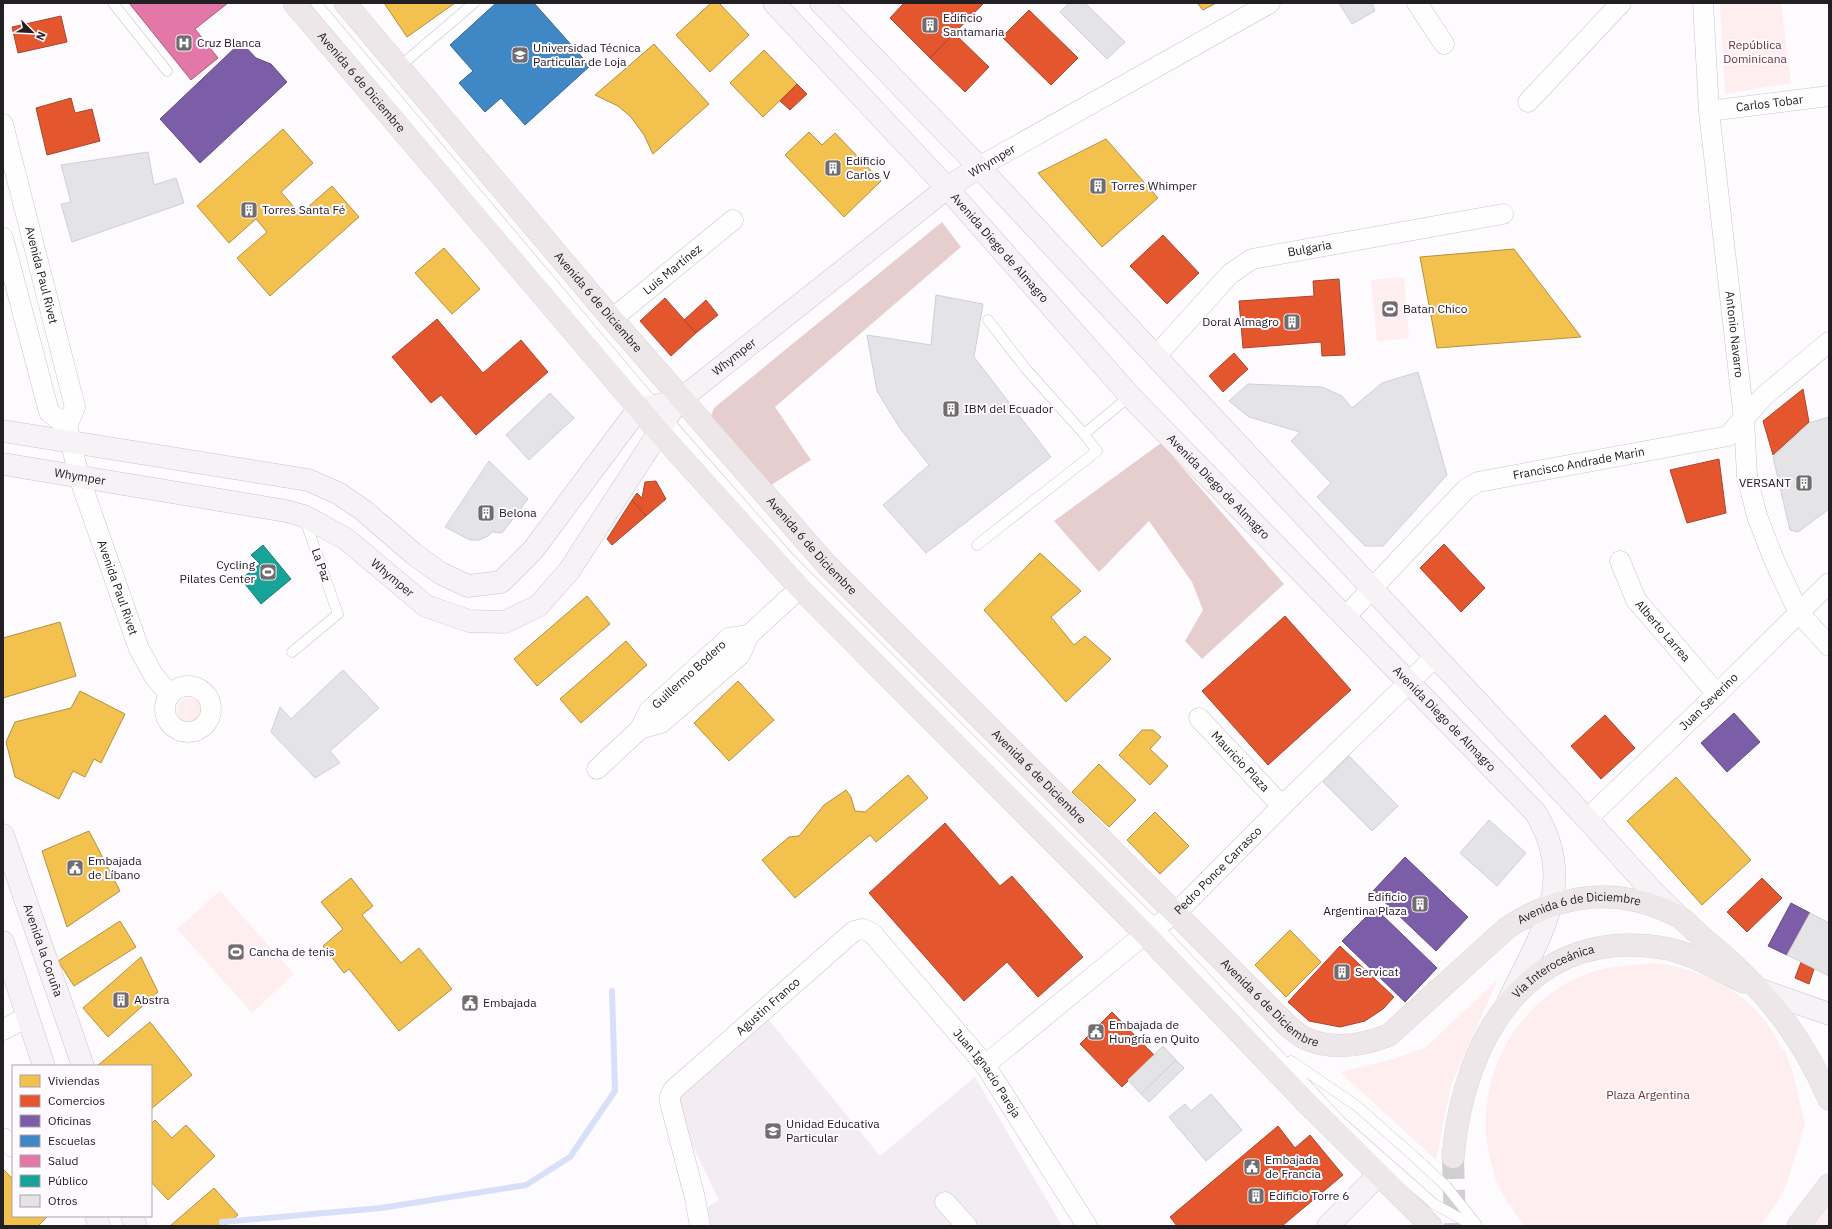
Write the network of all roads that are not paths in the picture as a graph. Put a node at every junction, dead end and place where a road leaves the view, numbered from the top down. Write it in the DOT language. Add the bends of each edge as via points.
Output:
graph roads {
  1 [pos="113,3"];
  2 [pos="294,3"];
  3 [pos="316,3"];
  4 [pos="345,3"];
  5 [pos="474,3"];
  6 [pos="774,3"];
  7 [pos="821,3"];
  8 [pos="1270,3"];
  9 [pos="1417,3"];
  10 [pos="1621,3"];
  11 [pos="1703,3"];
  12 [pos="1444,44"];
  13 [pos="399,67"];
  14 [pos="167,70"];
  15 [pos="1829,96"];
  16 [pos="1528,102"];
  17 [pos="1709,111"];
  18 [pos="3,124"];
  19 [pos="979,167"];
  20 [pos="947,188"];
  21 [pos="1503,214"];
  22 [pos="733,220"];
  23 [pos="3,238"];
  24 [pos="612,319"];
  25 [pos="988,320"];
  26 [pos="1829,342"];
  27 [pos="1155,357"];
  28 [pos="1130,396"];
  29 [pos="681,399"];
  30 [pos="655,416"];
  31 [pos="1744,419"];
  32 [pos="3,431"];
  33 [pos="68,433"];
  34 [pos="1084,434"];
  35 [pos="3,464"];
  36 [pos="79,477"];
  37 [pos="304,516"];
  38 [pos="977,545"];
  39 [pos="1620,562"];
  40 [pos="1829,583"];
  41 [pos="800,588"];
  42 [pos="1373,588"];
  43 [pos="1800,613"];
  44 [pos="1346,616"];
  45 [pos="1829,646"];
  46 [pos="292,652"];
  47 [pos="1435,657"];
  48 [pos="1410,682"];
  49 [pos="1717,694"];
  50 [pos="170,695"];
  51 [pos="1199,718"];
  52 [pos="597,769"];
  53 [pos="1282,806"];
  54 [pos="1587,819"];
  55 [pos="3,835"];
  56 [pos="1552,906"];
  57 [pos="1176,913"];
  58 [pos="1678,916"];
  59 [pos="1151,930"];
  60 [pos="872,933"];
  61 [pos="3,942"];
  62 [pos="1761,990"];
  63 [pos="1508,1002"];
  64 [pos="1829,1014"];
  65 [pos="28,1016"];
  66 [pos="3,1030"];
  67 [pos="1275,1051"];
  68 [pos="44,1065"];
  69 [pos="83,1065"];
  70 [pos="985,1065"];
  71 [pos="1829,1099"];
  72 [pos="3,1138"];
  73 [pos="12,1146"];
  74 [pos="1453,1157"];
  75 [pos="1379,1174"];
  76 [pos="1829,1185"];
  77 [pos="945,1202"];
  78 [pos="700,1226"];
  79 [pos="967,1226"];
  80 [pos="1087,1226"];
  81 [pos="1328,1226"];
  82 [pos="1431,1226"];
  83 [pos="1476,1226"];
  84 [pos="1798,1226"];
  1 -- 14 [label="lane"];
  2 -- 30 [label="main road, Avenida 6 de Diciembre"];
  3 -- 30 [label="lane"];
  4 -- 13 [label="main road, Avenida 6 de Diciembre"];
  5 -- 13 [label="lane"];
  6 -- 20 [label="main road, Avenida Diego de Almagro"];
  7 -- 19 [label="main road"];
  8 -- 19 [label="street, Whymper"];
  9 -- 12 [label="street"];
  10 -- 16 [label="street"];
  11 -- 17 [label="street, Antonio Navarro"];
  13 -- 24 [label="main road, Avenida 6 de Diciembre"];
  15 -- 17 [label="street, Carlos Tobar"];
  17 -- 31 [label="street, Antonio Navarro"];
  18 -- 33 [label="street, Avenida Paul Rivet" via="75,407"];
  19 -- 20 [label="main road, Whymper"];
  19 -- 27 [label="main road"];
  20 -- 28 [label="main road, Avenida Diego de Almagro"];
  20 -- 29 [label="main road, Whymper"];
  21 -- 27 [label="street, Bulgaria" via="1252,259 1230,274"];
  22 -- 24 [label="street, Luis Martínez"];
  23 -- 33 [label="street" via="49,412"];
  24 -- 29 [label="main road, Avenida 6 de Diciembre"];
  25 -- 34 [label="lane" via="1026,369"];
  26 -- 31 [label="street, Francisco Andrade Marin" via="1764,396"];
  27 -- 42 [label="main road"];
  28 -- 34 [label="lane"];
  28 -- 44 [label="main road, Avenida Diego de Almagro"];
  29 -- 30 [label="main road, Whymper"];
  29 -- 57 [label="main road, Avenida 6 de Diciembre" via="826,564"];
  30 -- 33 [label="main road" via="501,582 468,586 440,573 364,510 338,493 308,480"];
  30 -- 37 [label="main road, Whymper" via="569,571 538,606 505,622 469,621 426,606 346,539"];
  30 -- 41 [label="main road, Avenida 6 de Diciembre"];
  30 -- 59 [label="lane" via="790,559"];
  31 -- 42 [label="street, Francisco Andrade Marin" via="1728,436 1478,482 1466,489"];
  31 -- 43 [label="street, Antonio Navarro" via="1748,476 1757,516 1774,560"];
  32 -- 33 [label="main road"];
  33 -- 36 [label="street, Avenida Paul Rivet"];
  34 -- 38 [label="lane" via="1097,451"];
  35 -- 36 [label="main road, Whymper"];
  36 -- 37 [label="main road, Whymper"];
  36 -- 50 [label="street, Avenida Paul Rivet" via="139,649 154,676"];
  37 -- 46 [label="lane, La Paz" via="338,614"];
  39 -- 49 [label="street, Alberto Larrea" via="1636,600"];
  40 -- 43 [label="street, Juan Severino"];
  41 -- 52 [label="street, Guillermo Bodero" via="749,635 740,655 661,723 640,730"];
  41 -- 59 [label="main road, Avenida 6 de Diciembre"];
  42 -- 44 [label="street, Francisco Andrade Marin"];
  42 -- 47 [label="main road"];
  43 -- 45 [label="street, Antonio Navarro"];
  43 -- 49 [label="street, Juan Severino"];
  44 -- 48 [label="main road, Avenida Diego de Almagro"];
  47 -- 48 [label="street, Pedro Ponce Carrasco"];
  47 -- 54 [label="main road"];
  48 -- 53 [label="street, Pedro Ponce Carrasco"];
  48 -- 56 [label="main road, Avenida Diego de Almagro" via="1535,812 1547,832 1553,858 1555,885"];
  49 -- 54 [label="street, Juan Severino"];
  51 -- 53 [label="street, Mauricio Plaza"];
  53 -- 57 [label="street, Pedro Ponce Carrasco"];
  54 -- 58 [label="main road"];
  55 -- 69 [label="main road, Avenida la Coruña"];
  56 -- 57 [label="main road, Avenida 6 de Diciembre" via="1528,914 1507,928 1389,1035 1352,1045 1308,1040 1288,1026"];
  56 -- 58 [label="main road, Avenida 6 de Diciembre" via="1568,900 1595,896 1646,904"];
  56 -- 63 [label="main road, Avenida Diego de Almagro"];
  57 -- 59 [label="street, Pedro Ponce Carrasco"];
  58 -- 62 [label="main road, Avenida 6 de Diciembre"];
  59 -- 67 [label="lane"];
  59 -- 70 [label="street, Pedro Ponce Carrasco"];
  59 -- 75 [label="main road, Avenida 6 de Diciembre" via="1305,1101"];
  60 -- 70 [label="street, Juan Ignacio Pareja"];
  60 -- 78 [label="street, Agustin Franco" via="863,929 854,931 673,1090 670,1102"];
  61 -- 65 [label="main road"];
  62 -- 63 [label="main road, Vía Interoceánica" via="1671,950 1648,946 1610,947 1557,962 1534,977"];
  62 -- 64 [label="main road"];
  62 -- 71 [label="main road, Avenida 6 de Diciembre" via="1789,1024 1808,1054"];
  63 -- 74 [label="main road, Vía Interoceánica" via="1492,1027 1471,1070 1459,1108"];
  65 -- 66 [label="street"];
  65 -- 68 [label="main road"];
  67 -- 83 [label="lane" via="1341,1122 1434,1204"];
  67 -- 83 [label="lane" via="1363,1111 1446,1186"];
  70 -- 80 [label="street, Juan Ignacio Pareja"];
  72 -- 73 [label="street"];
  75 -- 81 [label="main road"];
  75 -- 82 [label="main road, Avenida 6 de Diciembre"];
  76 -- 84 [label="main road"];
  77 -- 79 [label="street"];
}
